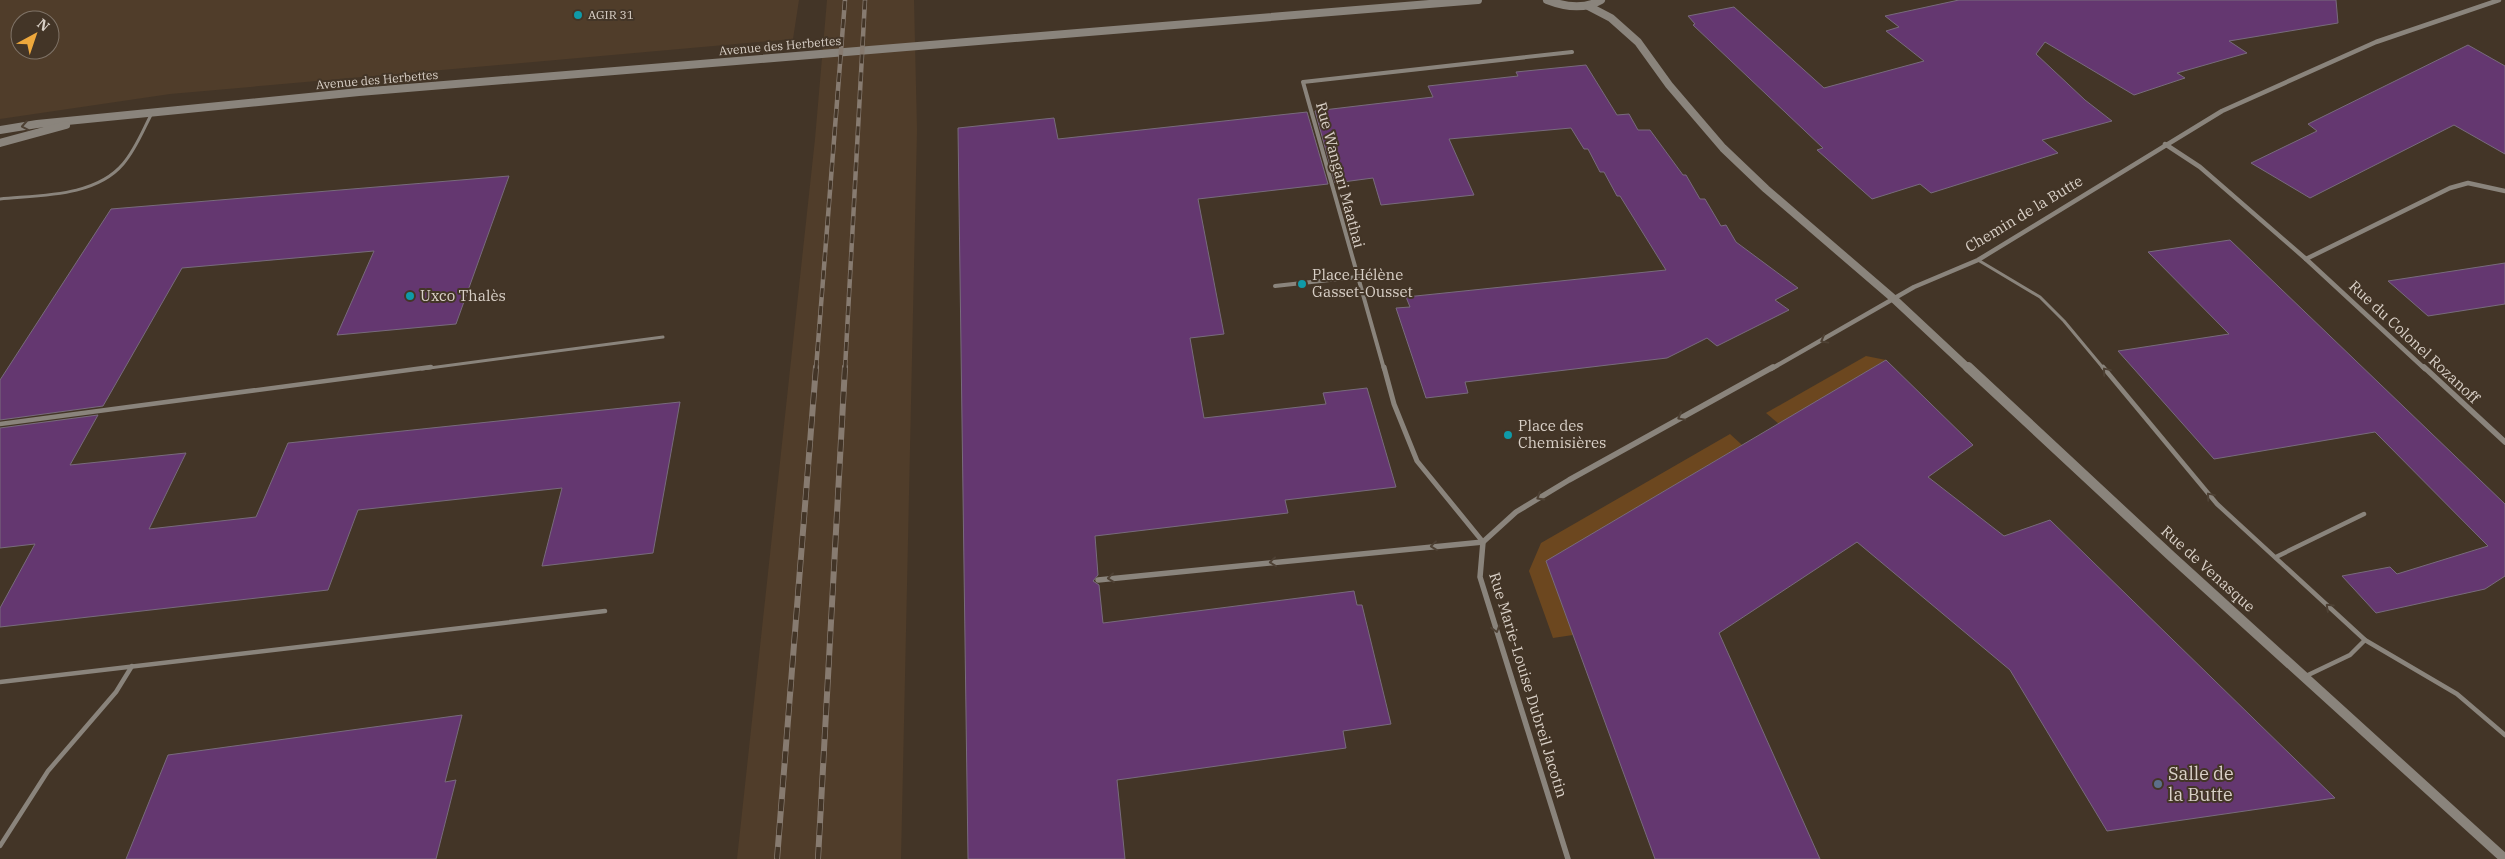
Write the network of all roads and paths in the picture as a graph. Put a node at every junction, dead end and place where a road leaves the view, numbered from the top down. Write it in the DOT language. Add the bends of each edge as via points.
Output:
graph roads {
  1 [pos="1478,0"];
  2 [pos="1547,0"];
  3 [pos="1601,0"];
  4 [pos="2499,0"];
  5 [pos="1588,6"];
  6 [pos="1572,52"];
  7 [pos="152,112"];
  8 [pos="86,120"];
  9 [pos="0,130"];
  10 [pos="0,143"];
  11 [pos="2165,144"];
  12 [pos="2505,191"];
  13 [pos="0,199"];
  14 [pos="2306,259"];
  15 [pos="1978,260"];
  16 [pos="1357,277"];
  17 [pos="1275,286"];
  18 [pos="1894,299"];
  19 [pos="663,337"];
  20 [pos="0,424"];
  21 [pos="2505,442"];
  22 [pos="2364,514"];
  23 [pos="1483,542"];
  24 [pos="2276,557"];
  25 [pos="1098,580"];
  26 [pos="605,611"];
  27 [pos="2365,640"];
  28 [pos="132,666"];
  29 [pos="2304,677"];
  30 [pos="0,682"];
  31 [pos="2505,735"];
  32 [pos="0,846"];
  33 [pos="1568,859"];
  34 [pos="2505,859"];
  1 -- 7 [label="street, Avenue des Herbettes" via="359,92"];
  2 -- 5 [label="street" via="1563,6"];
  3 -- 5 [label="street"];
  4 -- 11 [label="street, Chemin de la Butte" via="2376,42 2222,111"];
  5 -- 18 [label="street" via="1610,18 1638,42 1723,148"];
  6 -- 16 [label="street, Rue Wangari Maathai" via="1302,82"];
  7 -- 8 [label="street, Avenue des Herbettes"];
  7 -- 13 [label="lane" via="123,165 106,179 66,192"];
  8 -- 9 [label="street, Avenue des Herbettes, one-way"];
  8 -- 10 [label="street, Avenue des Herbettes"];
  11 -- 14 [label="street, Rue du Colonel Rozanoff" via="2200,167"];
  11 -- 15 [label="street, Chemin de la Butte"];
  12 -- 14 [label="street" via="2468,183 2450,188"];
  14 -- 21 [label="street, Rue du Colonel Rozanoff"];
  15 -- 18 [label="street, Chemin de la Butte" via="1958,266"];
  24 -- 15 [label="lane, one-way" via="2217,504 2064,320 2040,297"];
  16 -- 17 [label="street"];
  16 -- 23 [label="street, Rue Wangari Maathai" via="1394,404 1417,461"];
  18 -- 23 [label="street, Chemin de la Butte, one-way" via="1562,484 1516,512"];
  18 -- 29 [label="street, Rue de Venasque"];
  19 -- 20 [label="lane"];
  22 -- 24 [label="lane"];
  23 -- 25 [label="street, one-way"];
  23 -- 33 [label="street, Rue Marie-Louise Dubreil Jacotin, one-way" via="1480,576"];
  27 -- 24 [label="lane, one-way"];
  26 -- 28 [label="lane"];
  27 -- 29 [label="lane" via="2350,655"];
  27 -- 31 [label="lane" via="2457,694"];
  28 -- 30 [label="lane"];
  28 -- 32 [label="lane" via="116,692 48,771"];
  29 -- 34 [label="street, Rue de Venasque"];
}
